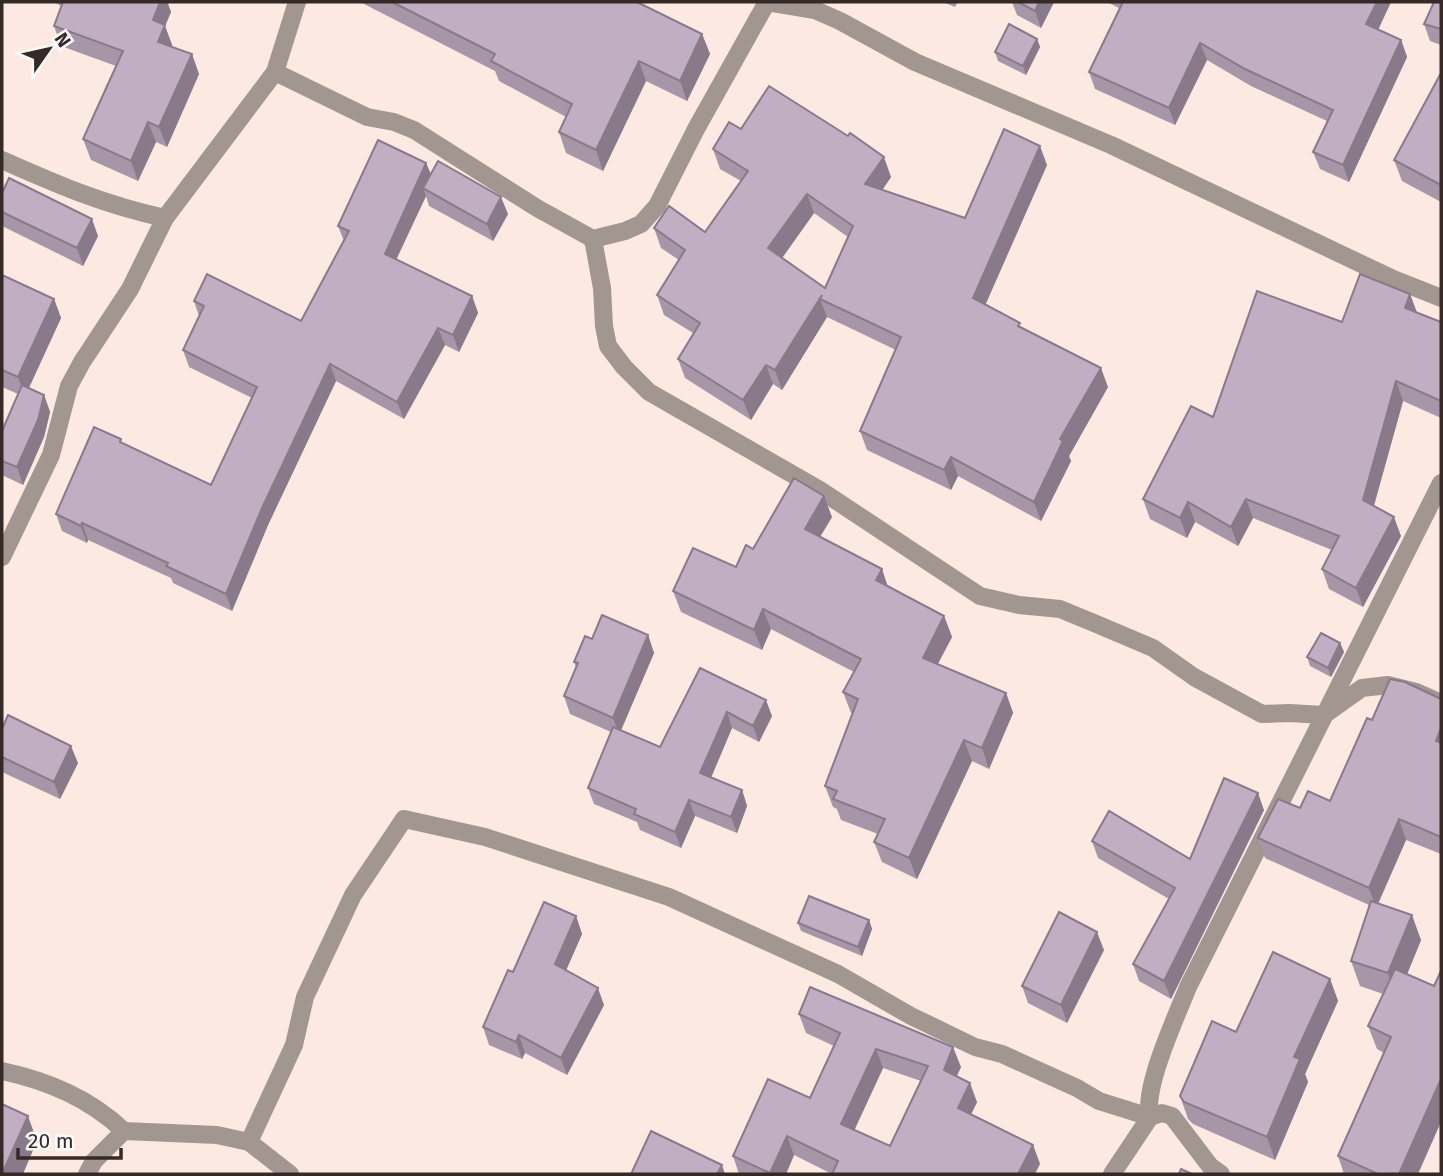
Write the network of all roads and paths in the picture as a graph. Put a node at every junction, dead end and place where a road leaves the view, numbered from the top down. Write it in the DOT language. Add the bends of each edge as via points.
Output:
graph roads {
  1 [pos="297,2"];
  2 [pos="275,72"];
  3 [pos="2,160"];
  4 [pos="165,218"];
  5 [pos="593,239"];
  6 [pos="1441,299"];
  7 [pos="1441,482"];
  8 [pos="2,557"];
  9 [pos="1441,703"];
  10 [pos="1324,715"];
  11 [pos="2,1071"];
  12 [pos="1153,1112"];
  13 [pos="124,1131"];
  14 [pos="249,1142"];
  15 [pos="87,1174"];
  16 [pos="290,1174"];
  17 [pos="1112,1174"];
  18 [pos="1221,1174"];
  1 -- 2 [label="street"];
  2 -- 4 [label="street"];
  2 -- 5 [label="street" via="367,117 414,130"];
  3 -- 4 [label="street" via="122,209"];
  4 -- 8 [label="street" via="130,289 69,386 51,455"];
  5 -- 6 [label="street" via="641,224 657,206 767,2 815,10 841,21 915,62 1111,145"];
  5 -- 10 [label="street" via="608,346 649,392 820,490 980,596 1060,609 1094,623 1153,649 1262,715"];
  7 -- 10 [label="street"];
  9 -- 10 [label="street" via="1388,685 1362,688"];
  10 -- 12 [label="street" via="1188,987 1164,1047"];
  11 -- 13 [label="street" via="83,1099"];
  12 -- 14 [label="street" via="1098,1101 1002,1054 975,1047 838,974 669,897 485,837 404,818 353,895 306,997 294,1045"];
  12 -- 17 [label="street"];
  12 -- 18 [label="street" via="1172,1116"];
  13 -- 14 [label="street" via="216,1135"];
  13 -- 15 [label="street"];
  14 -- 16 [label="street"];
}
